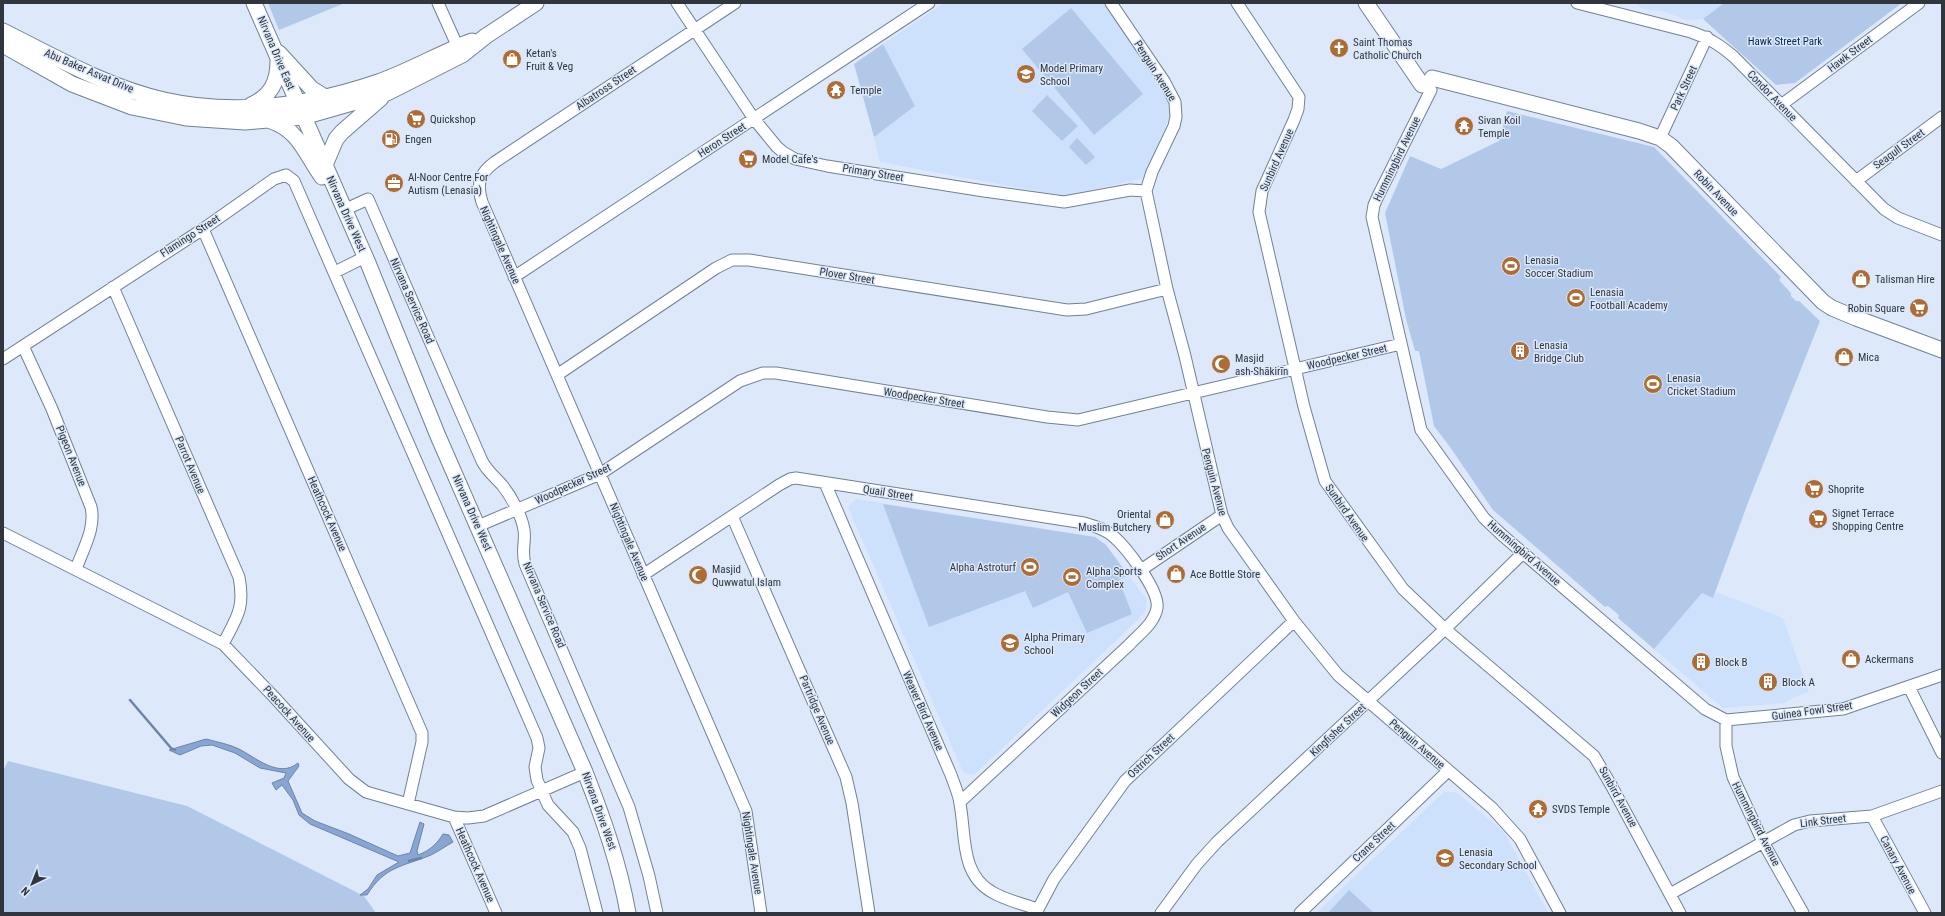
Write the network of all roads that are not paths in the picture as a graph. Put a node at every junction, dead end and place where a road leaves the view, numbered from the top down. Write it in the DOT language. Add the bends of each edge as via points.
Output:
graph roads {
  1 [pos="254,3"];
  2 [pos="438,3"];
  3 [pos="536,3"];
  4 [pos="677,3"];
  5 [pos="735,3"];
  6 [pos="929,3"];
  7 [pos="1111,3"];
  8 [pos="1237,3"];
  9 [pos="1366,3"];
  10 [pos="1578,3"];
  11 [pos="1919,3"];
  12 [pos="1617,8"];
  13 [pos="695,30"];
  14 [pos="3,32"];
  15 [pos="1707,37"];
  16 [pos="3,45"];
  17 [pos="459,51"];
  18 [pos="277,55"];
  19 [pos="1428,84"];
  20 [pos="387,93"];
  21 [pos="325,97"];
  22 [pos="297,103"];
  23 [pos="1781,105"];
  24 [pos="244,107"];
  25 [pos="303,117"];
  26 [pos="1942,118"];
  27 [pos="754,119"];
  28 [pos="268,120"];
  29 [pos="1660,138"];
  30 [pos="325,165"];
  31 [pos="480,177"];
  32 [pos="1856,181"];
  33 [pos="1146,191"];
  34 [pos="341,204"];
  35 [pos="203,229"];
  36 [pos="1942,235"];
  37 [pos="365,257"];
  38 [pos="335,272"];
  39 [pos="514,276"];
  40 [pos="113,287"];
  41 [pos="1167,289"];
  42 [pos="1401,344"];
  43 [pos="23,346"];
  44 [pos="1942,350"];
  45 [pos="3,359"];
  46 [pos="1296,369"];
  47 [pos="557,375"];
  48 [pos="1193,393"];
  49 [pos="600,474"];
  50 [pos="825,483"];
  51 [pos="516,510"];
  52 [pos="1222,515"];
  53 [pos="732,516"];
  54 [pos="478,526"];
  55 [pos="3,533"];
  56 [pos="1522,553"];
  57 [pos="76,569"];
  58 [pos="1141,570"];
  59 [pos="643,575"];
  60 [pos="1294,621"];
  61 [pos="1445,629"];
  62 [pos="223,644"];
  63 [pos="1942,676"];
  64 [pos="1909,687"];
  65 [pos="1368,702"];
  66 [pos="1726,720"];
  67 [pos="1942,753"];
  68 [pos="1448,771"];
  69 [pos="585,772"];
  70 [pos="1942,791"];
  71 [pos="541,792"];
  72 [pos="960,802"];
  73 [pos="408,804"];
  74 [pos="1872,816"];
  75 [pos="454,817"];
  76 [pos="1763,842"];
  77 [pos="1670,894"];
  78 [pos="1037,911"];
  79 [pos="496,913"];
  80 [pos="597,913"];
  81 [pos="628,913"];
  82 [pos="657,913"];
  83 [pos="761,913"];
  84 [pos="869,913"];
  85 [pos="1161,913"];
  86 [pos="1300,913"];
  87 [pos="1560,913"];
  88 [pos="1680,913"];
  89 [pos="1803,913"];
  90 [pos="1925,913"];
  1 -- 18 [label="main road, Nirvana Drive East"];
  2 -- 17 [label="street"];
  3 -- 17 [label="main road"];
  4 -- 13 [label="street, Primary Street"];
  5 -- 13 [label="street, Albatross Street"];
  6 -- 27 [label="street, Heron Street"];
  7 -- 33 [label="street, Penguin Avenue" via="1176,102 1174,126 1152,172"];
  8 -- 46 [label="street, Sunbird Avenue" via="1300,103 1262,191 1259,212"];
  9 -- 19 [label="main road" via="1404,58"];
  10 -- 12 [label="street, Condor Avenue"];
  11 -- 23 [label="street, Hawk Street"];
  12 -- 15 [label="street, Condor Avenue"];
  13 -- 27 [label="street, Primary Street"];
  13 -- 31 [label="street, Albatross Street" via="495,162"];
  14 -- 24 [label="main road, Abu Baker Asvat Drive" via="99,77 141,93 187,104"];
  15 -- 23 [label="street, Condor Avenue" via="1729,53"];
  15 -- 29 [label="street, Park Street"];
  16 -- 28 [label="main road, Abu Baker Asvat Drive" via="72,84 132,107 198,120"];
  17 -- 20 [label="main road"];
  17 -- 21 [label="main road" via="386,79"];
  18 -- 21 [label="main road" via="293,66 313,90"];
  18 -- 22 [label="main road, Nirvana Drive East"];
  18 -- 24 [label="main road" via="277,79 271,90 260,100"];
  19 -- 29 [label="main road, Robin Avenue" via="1464,87"];
  19 -- 42 [label="street, Hummingbird Avenue" via="1421,109 1372,212"];
  20 -- 25 [label="main road"];
  20 -- 30 [label="main road" via="342,132 336,139"];
  21 -- 22 [label="main road"];
  22 -- 24 [label="main road, Abu Baker Asvat Drive"];
  22 -- 25 [label="main road, Nirvana Drive East"];
  23 -- 32 [label="street, Condor Avenue"];
  25 -- 28 [label="main road, Abu Baker Asvat Drive"];
  25 -- 30 [label="main road, Nirvana Drive West"];
  26 -- 32 [label="street, Seagull Street"];
  27 -- 33 [label="street, Primary Street" via="783,152 795,159 826,166 984,192 1064,202 1130,190"];
  27 -- 39 [label="street, Heron Street"];
  28 -- 34 [label="main road" via="282,124 291,131"];
  29 -- 44 [label="main road, Robin Avenue" via="1671,146 1823,302 1856,318"];
  30 -- 34 [label="main road, Nirvana Drive West"];
  31 -- 39 [label="street, Nightingale Avenue" via="478,188 482,202"];
  32 -- 36 [label="street, Condor Avenue" via="1890,214"];
  33 -- 41 [label="street, Penguin Avenue"];
  34 -- 37 [label="main road, Nirvana Drive West"];
  34 -- 51 [label="street, Nirvana Service Road" via="368,199 482,462 503,486"];
  35 -- 38 [label="street, Flamingo Street" via="274,179 286,175 297,186"];
  35 -- 40 [label="street, Flamingo Street"];
  35 -- 73 [label="street, Heathcock Avenue" via="422,733"];
  37 -- 38 [label="street"];
  37 -- 54 [label="main road, Nirvana Drive West" via="438,436"];
  38 -- 71 [label="street" via="537,738 539,748 535,773"];
  39 -- 47 [label="street, Nightingale Avenue"];
  40 -- 43 [label="street, Flamingo Street"];
  40 -- 62 [label="street, Parrot Avenue" via="239,577 242,592 240,611"];
  41 -- 47 [label="street, Plover Street" via="1067,310 749,260 732,260 716,268"];
  41 -- 48 [label="street, Penguin Avenue"];
  42 -- 46 [label="street, Woodpecker Street"];
  42 -- 56 [label="street, Hummingbird Avenue" via="1424,436 1484,518"];
  43 -- 45 [label="street, Flamingo Street"];
  43 -- 57 [label="street, Pigeon Avenue" via="92,507 92,527"];
  46 -- 48 [label="street, Woodpecker Street"];
  46 -- 61 [label="street, Sunbird Avenue" via="1324,482 1394,580"];
  47 -- 49 [label="street, Nightingale Avenue"];
  48 -- 49 [label="street, Woodpecker Street" via="1088,418 1069,420 763,373 740,381"];
  48 -- 52 [label="street, Penguin Avenue"];
  49 -- 51 [label="street, Woodpecker Street"];
  49 -- 59 [label="street, Nightingale Avenue"];
  50 -- 53 [label="street, Quail Street" via="790,479"];
  50 -- 58 [label="street, Quail Street" via="1094,526 1113,536"];
  50 -- 72 [label="street, Weaver Bird Avenue" via="951,775"];
  51 -- 54 [label="street, Woodpecker Street"];
  51 -- 82 [label="street, Nirvana Service Road" via="524,529 523,551 526,564 630,808"];
  52 -- 58 [label="street, Short Avenue"];
  52 -- 60 [label="street, Penguin Avenue" via="1228,528"];
  53 -- 59 [label="street, Quail Street"];
  53 -- 84 [label="street, Partridge Avenue" via="846,777"];
  54 -- 69 [label="main road, Nirvana Drive West"];
  55 -- 57 [label="street, Peacock Avenue"];
  56 -- 61 [label="street, Kingfisher Street"];
  56 -- 66 [label="street, Hummingbird Avenue" via="1705,709"];
  57 -- 62 [label="street, Peacock Avenue"];
  58 -- 72 [label="street, Widgeon Street" via="1157,604 1155,615 1148,626"];
  59 -- 83 [label="street, Nightingale Avenue" via="746,811"];
  60 -- 65 [label="street, Penguin Avenue" via="1338,675"];
  60 -- 78 [label="street, Ostrich Street" via="1125,781 1054,880"];
  61 -- 65 [label="street, Kingfisher Street"];
  61 -- 77 [label="street, Sunbird Avenue" via="1594,756"];
  62 -- 73 [label="street, Peacock Avenue" via="354,783 366,792"];
  63 -- 64 [label="street, Guinea Fowl Street"];
  64 -- 66 [label="street, Guinea Fowl Street" via="1843,709"];
  64 -- 67 [label="street"];
  65 -- 68 [label="street, Penguin Avenue"];
  65 -- 85 [label="street, Kingfisher Street" via="1217,842 1197,864"];
  66 -- 76 [label="street, Hummingbird Avenue" via="1726,746 1732,777"];
  68 -- 86 [label="street, Crane Street"];
  68 -- 87 [label="street, Penguin Avenue" via="1514,830"];
  69 -- 71 [label="street, Peacock Avenue"];
  69 -- 81 [label="main road, Nirvana Drive West" via="617,860"];
  70 -- 74 [label="street, Link Street"];
  71 -- 75 [label="street, Peacock Avenue" via="484,816"];
  71 -- 80 [label="street" via="553,812 573,832 580,848"];
  72 -- 78 [label="street, Weaver Bird Avenue" via="967,857 976,878 992,893"];
  73 -- 75 [label="street, Peacock Avenue"];
  74 -- 76 [label="street, Link Street" via="1803,822"];
  74 -- 90 [label="street, Canary Avenue"];
  75 -- 79 [label="street, Heathcock Avenue"];
  76 -- 77 [label="street, Link Street"];
  76 -- 89 [label="street, Hummingbird Avenue"];
  77 -- 88 [label="street, Sunbird Avenue"];
}
